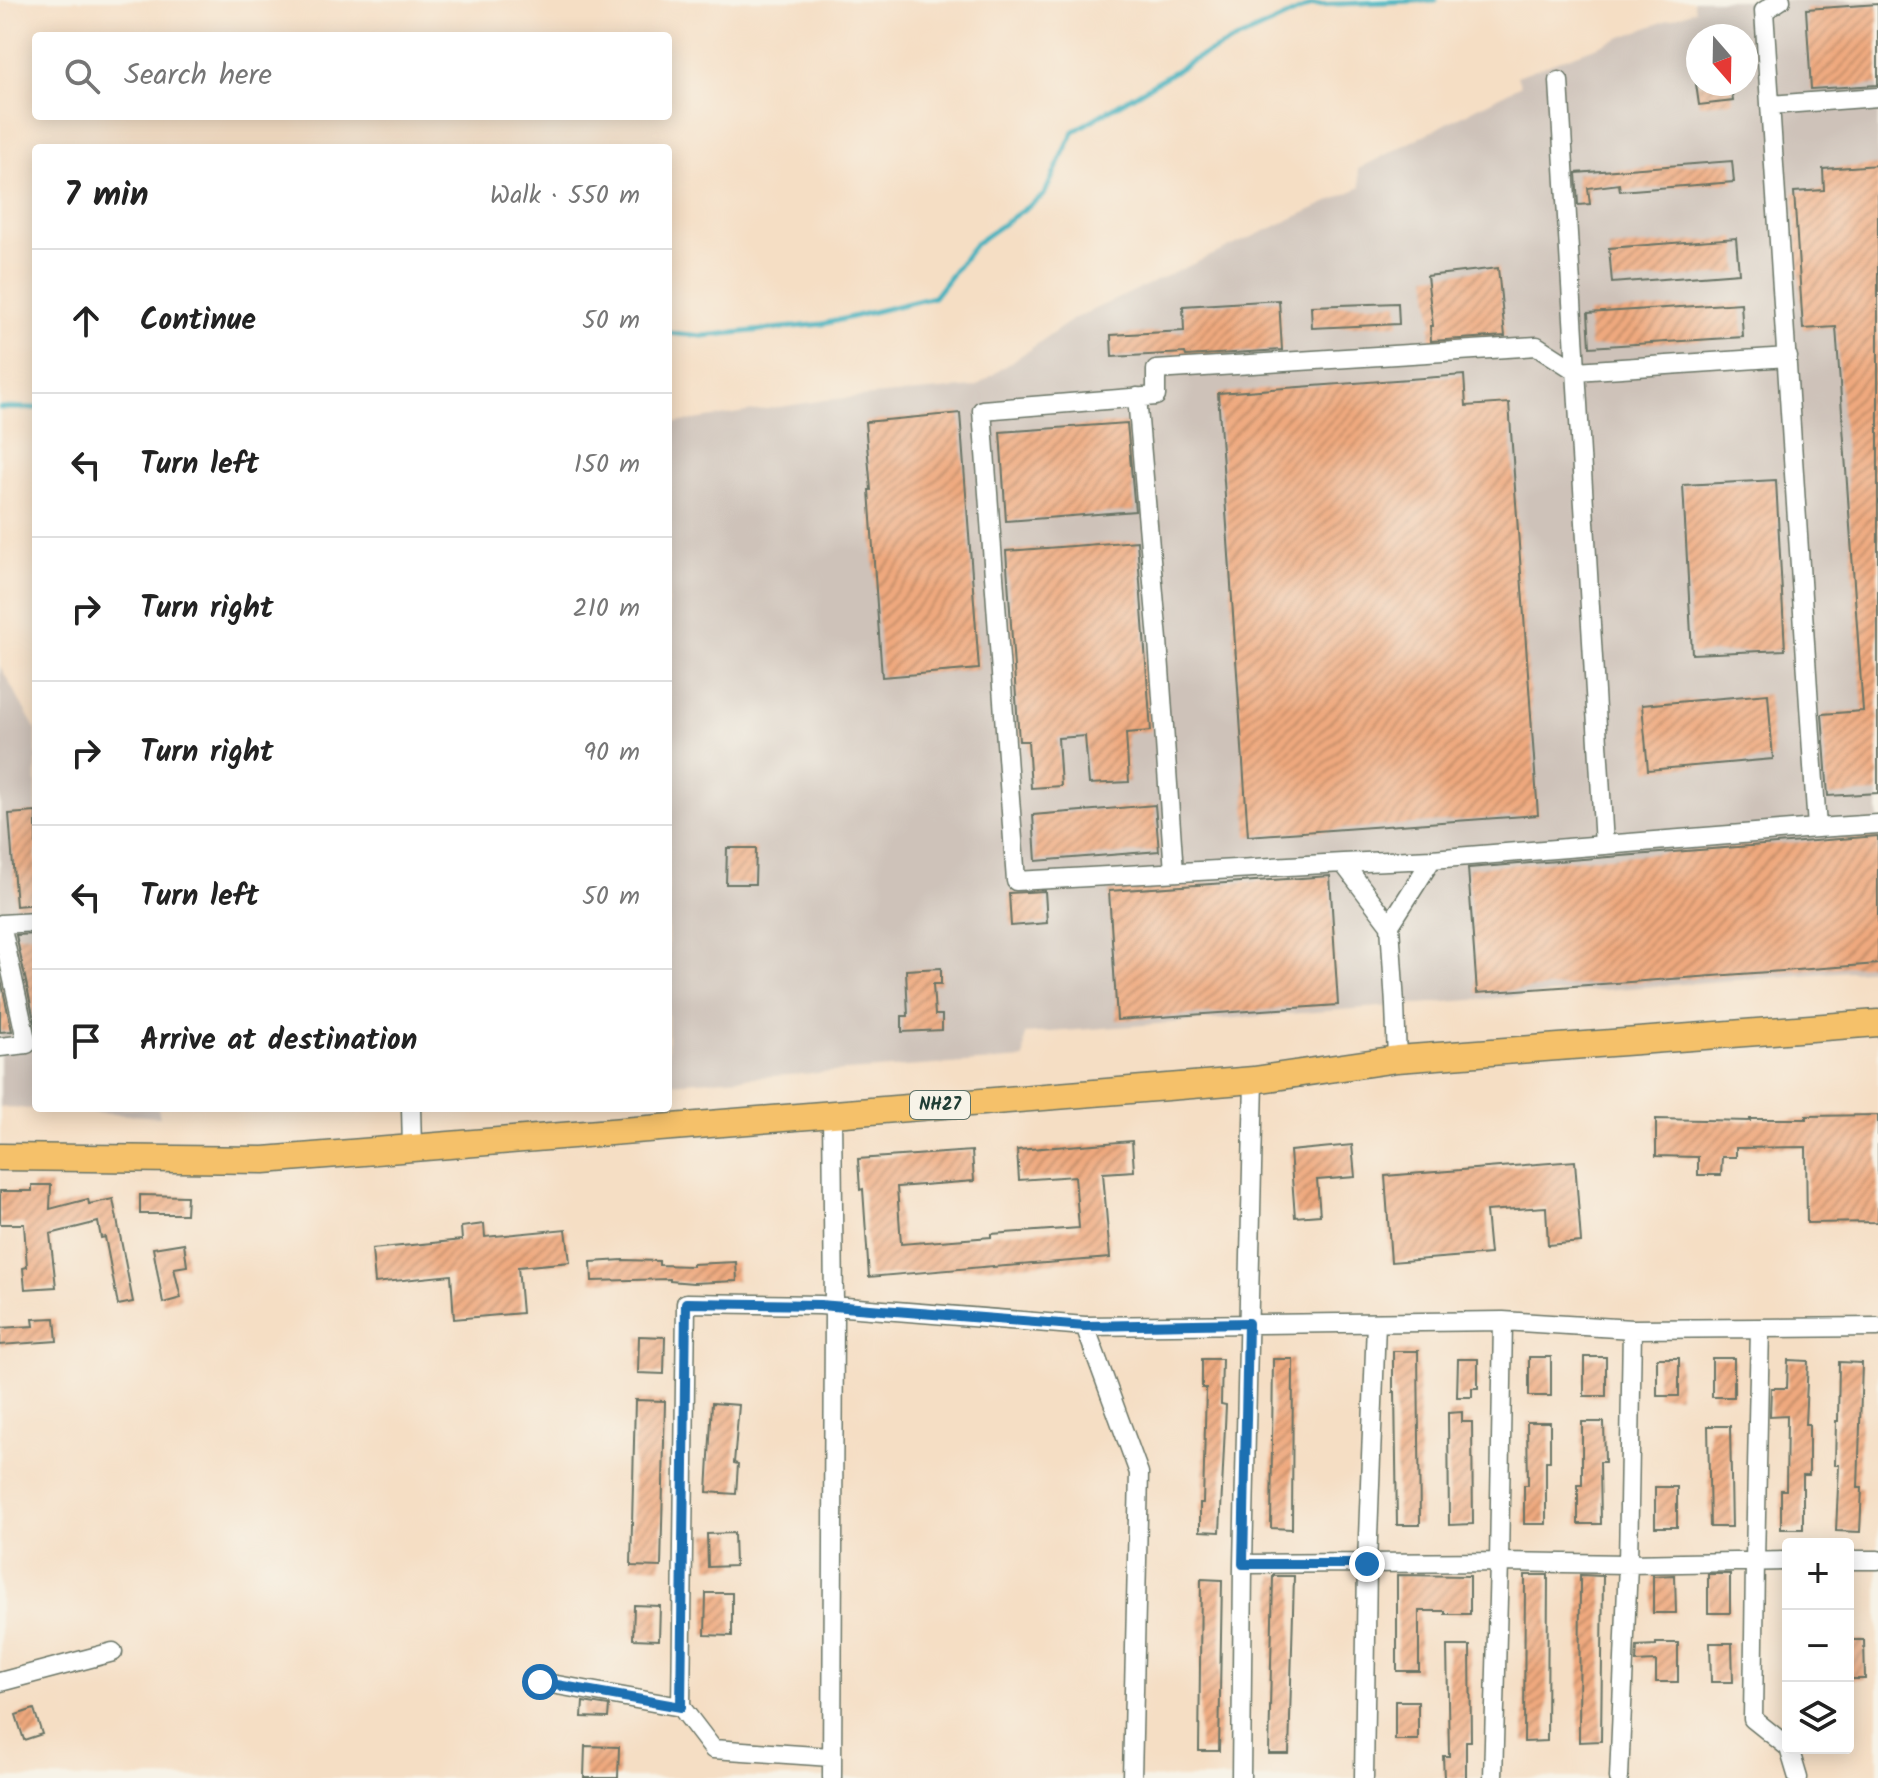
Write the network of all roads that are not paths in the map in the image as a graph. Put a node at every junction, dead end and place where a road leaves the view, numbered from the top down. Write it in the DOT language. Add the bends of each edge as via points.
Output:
graph roads {
  1 [pos="1781,0"];
  2 [pos="1559,81"];
  3 [pos="1878,97"];
  4 [pos="1770,105"];
  5 [pos="1788,357"];
  6 [pos="1576,371"];
  7 [pos="1137,397"];
  8 [pos="1878,824"];
  9 [pos="1817,828"];
  10 [pos="1604,845"];
  11 [pos="1432,859"];
  12 [pos="1343,863"];
  13 [pos="1174,872"];
  14 [pos="0,911"];
  15 [pos="32,922"];
  16 [pos="0,924"];
  17 [pos="1390,925"];
  18 [pos="1878,1023"];
  19 [pos="0,1047"];
  20 [pos="1397,1059"];
  21 [pos="1254,1080"];
  22 [pos="411,1112"];
  23 [pos="832,1114"];
  24 [pos="412,1148"];
  25 [pos="0,1157"];
  26 [pos="834,1306"];
  27 [pos="1503,1321"];
  28 [pos="1248,1323"];
  29 [pos="1376,1323"];
  30 [pos="1085,1326"];
  31 [pos="1878,1327"];
  32 [pos="1760,1328"];
  33 [pos="1632,1329"];
  34 [pos="1854,1560"];
  35 [pos="1878,1560"];
  36 [pos="1755,1561"];
  37 [pos="1782,1561"];
  38 [pos="1499,1562"];
  39 [pos="1243,1564"];
  40 [pos="1367,1564"];
  41 [pos="1628,1564"];
  42 [pos="113,1652"];
  43 [pos="0,1682"];
  44 [pos="540,1682"];
  45 [pos="681,1707"];
  46 [pos="1782,1743"];
  47 [pos="1790,1754"];
  48 [pos="831,1757"];
  49 [pos="832,1778"];
  50 [pos="1132,1778"];
  51 [pos="1241,1778"];
  52 [pos="1364,1778"];
  53 [pos="1493,1778"];
  54 [pos="1619,1778"];
  55 [pos="1798,1778"];
  1 -- 4 [label="street" via="1764,11"];
  2 -- 6 [label="street"];
  3 -- 4 [label="street"];
  4 -- 5 [label="street"];
  5 -- 6 [label="street"];
  5 -- 9 [label="street"];
  6 -- 7 [label="street" via="1537,346 1156,370 1156,396"];
  6 -- 10 [label="street"];
  7 -- 13 [label="street"];
  7 -- 13 [label="street" via="982,410 1016,881"];
  8 -- 9 [label="street"];
  9 -- 10 [label="street"];
  10 -- 11 [label="street"];
  11 -- 12 [label="street"];
  11 -- 17 [label="street"];
  12 -- 13 [label="street"];
  12 -- 17 [label="street"];
  14 -- 16 [label="street"];
  15 -- 16 [label="street"];
  16 -- 19 [label="street" via="27,1044"];
  17 -- 20 [label="street"];
  18 -- 20 [label="highway, NH27"];
  20 -- 21 [label="highway, NH27"];
  21 -- 23 [label="highway, NH27"];
  21 -- 28 [label="street"];
  22 -- 24 [label="street"];
  23 -- 24 [label="highway, NH27"];
  23 -- 26 [label="street"];
  24 -- 25 [label="highway, NH27" via="264,1160"];
  26 -- 30 [label="street"];
  26 -- 45 [label="street" via="686,1303"];
  26 -- 48 [label="street"];
  27 -- 29 [label="street"];
  27 -- 33 [label="street"];
  27 -- 38 [label="street"];
  28 -- 29 [label="street"];
  28 -- 30 [label="street"];
  28 -- 39 [label="street"];
  29 -- 40 [label="street"];
  30 -- 50 [label="street" via="1139,1473"];
  31 -- 32 [label="street"];
  32 -- 33 [label="street"];
  32 -- 36 [label="street"];
  33 -- 41 [label="street"];
  34 -- 35 [label="street"];
  36 -- 37 [label="street"];
  36 -- 41 [label="street"];
  36 -- 46 [label="street" via="1753,1719"];
  38 -- 40 [label="street"];
  38 -- 41 [label="street"];
  38 -- 53 [label="street"];
  39 -- 40 [label="street"];
  39 -- 51 [label="street"];
  40 -- 52 [label="street"];
  41 -- 54 [label="street"];
  42 -- 43 [label="street"];
  44 -- 45 [label="street"];
  45 -- 48 [label="street" via="713,1749"];
  47 -- 55 [label="street"];
  48 -- 49 [label="street"];
}
